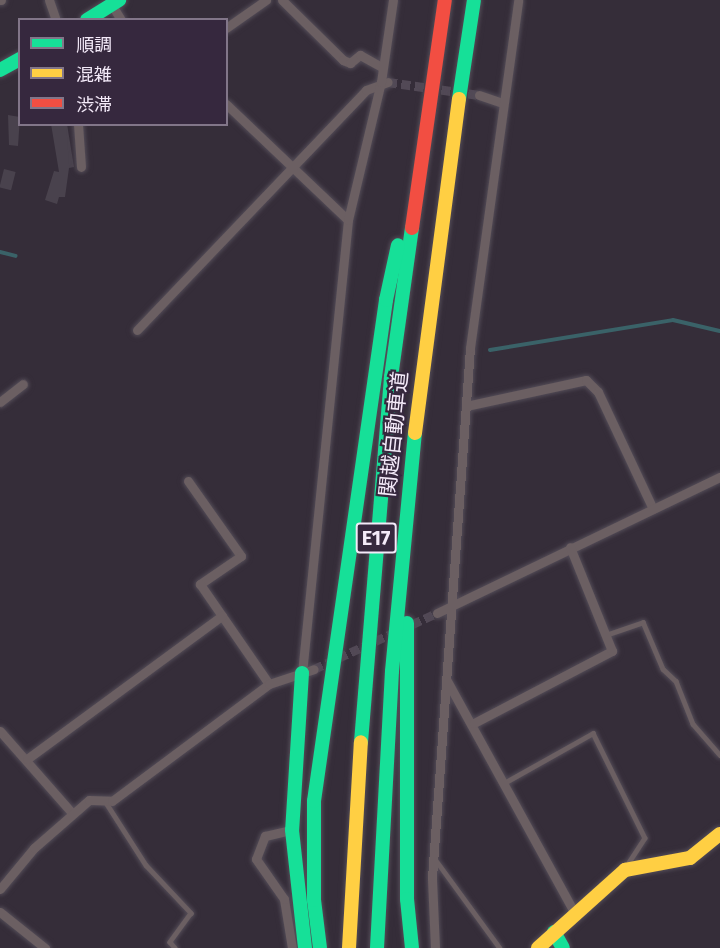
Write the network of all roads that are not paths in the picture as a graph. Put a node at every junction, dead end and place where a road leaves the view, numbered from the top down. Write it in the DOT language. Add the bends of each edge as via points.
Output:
graph roads {
  1 [pos="49,0"];
  2 [pos="266,0"];
  3 [pos="282,0"];
  4 [pos="393,0"];
  5 [pos="445,0"];
  6 [pos="474,0"];
  7 [pos="518,0"];
  8 [pos="116,3"];
  9 [pos="55,18"];
  10 [pos="90,18"];
  11 [pos="121,18"];
  12 [pos="228,27"];
  13 [pos="18,59"];
  14 [pos="383,68"];
  15 [pos="0,70"];
  16 [pos="384,82"];
  17 [pos="479,95"];
  18 [pos="502,103"];
  19 [pos="228,106"];
  20 [pos="78,126"];
  21 [pos="424,129"];
  22 [pos="81,167"];
  23 [pos="291,168"];
  24 [pos="348,220"];
  25 [pos="136,330"];
  26 [pos="23,384"];
  27 [pos="0,402"];
  28 [pos="466,406"];
  29 [pos="720,477"];
  30 [pos="188,481"];
  31 [pos="408,498"];
  32 [pos="653,509"];
  33 [pos="570,548"];
  34 [pos="450,608"];
  35 [pos="438,613"];
  36 [pos="222,616"];
  37 [pos="606,635"];
  38 [pos="308,671"];
  39 [pos="446,679"];
  40 [pos="269,684"];
  41 [pos="474,723"];
  42 [pos="0,731"];
  43 [pos="720,755"];
  44 [pos="27,759"];
  45 [pos="504,783"];
  46 [pos="105,801"];
  47 [pos="72,813"];
  48 [pos="292,830"];
  49 [pos="720,834"];
  50 [pos="433,856"];
  51 [pos="625,870"];
  52 [pos="0,889"];
  53 [pos="0,912"];
  54 [pos="574,912"];
  55 [pos="554,932"];
  56 [pos="45,948"];
  57 [pos="175,948"];
  58 [pos="292,948"];
  59 [pos="305,948"];
  60 [pos="320,948"];
  61 [pos="349,948"];
  62 [pos="377,948"];
  63 [pos="412,948"];
  64 [pos="435,948"];
  65 [pos="500,948"];
  66 [pos="538,948"];
  67 [pos="563,948"];
  1 -- 9 [label="street"];
  2 -- 12 [label="street"];
  3 -- 14 [label="street" via="343,60 350,63 360,55"];
  4 -- 14 [label="street"];
  5 -- 21 [label="main road, 関越自動車道 / E17"];
  6 -- 31 [label="main road, 関越自動車道 / E17" via="434,267"];
  7 -- 18 [label="street"];
  8 -- 10 [label="main road"];
  8 -- 11 [label="street"];
  13 -- 15 [label="main road"];
  14 -- 16 [label="street"];
  16 -- 23 [label="street" via="366,90"];
  16 -- 24 [label="street"];
  17 -- 18 [label="street"];
  18 -- 28 [label="street"];
  19 -- 23 [label="street"];
  20 -- 22 [label="street"];
  21 -- 60 [label="main road" via="386,300 314,801"];
  21 -- 61 [label="main road, 関越自動車道 / E17" via="380,493"];
  23 -- 24 [label="street"];
  23 -- 25 [label="street"];
  24 -- 38 [label="street"];
  26 -- 27 [label="street"];
  28 -- 32 [label="street" via="586,380 598,392"];
  28 -- 34 [label="street"];
  29 -- 32 [label="street"];
  30 -- 36 [label="street" via="241,556 200,584"];
  31 -- 62 [label="main road, 関越自動車道 / E17" via="392,671"];
  31 -- 63 [label="main road" via="407,899"];
  32 -- 33 [label="street"];
  33 -- 34 [label="street"];
  33 -- 37 [label="street"];
  34 -- 35 [label="street"];
  34 -- 39 [label="street"];
  36 -- 40 [label="street"];
  36 -- 44 [label="street"];
  37 -- 41 [label="street" via="612,651"];
  37 -- 43 [label="lane" via="643,622 663,669 676,681 693,723"];
  38 -- 40 [label="street"];
  38 -- 48 [label="main road"];
  39 -- 41 [label="street"];
  39 -- 50 [label="street"];
  40 -- 46 [label="street" via="112,801"];
  41 -- 45 [label="street"];
  42 -- 44 [label="street"];
  44 -- 47 [label="street"];
  45 -- 51 [label="lane" via="593,733 645,838"];
  45 -- 54 [label="street"];
  46 -- 47 [label="street" via="88,800"];
  46 -- 57 [label="lane" via="159,882 191,913 170,942"];
  47 -- 52 [label="street" via="34,848"];
  48 -- 58 [label="street" via="265,836 256,859 284,899"];
  48 -- 59 [label="main road"];
  49 -- 51 [label="main road" via="690,858"];
  50 -- 64 [label="street" via="430,923"];
  50 -- 65 [label="lane"];
  51 -- 54 [label="main road"];
  53 -- 56 [label="street"];
  54 -- 55 [label="main road"];
  55 -- 66 [label="main road"];
  55 -- 67 [label="main road"];
}
